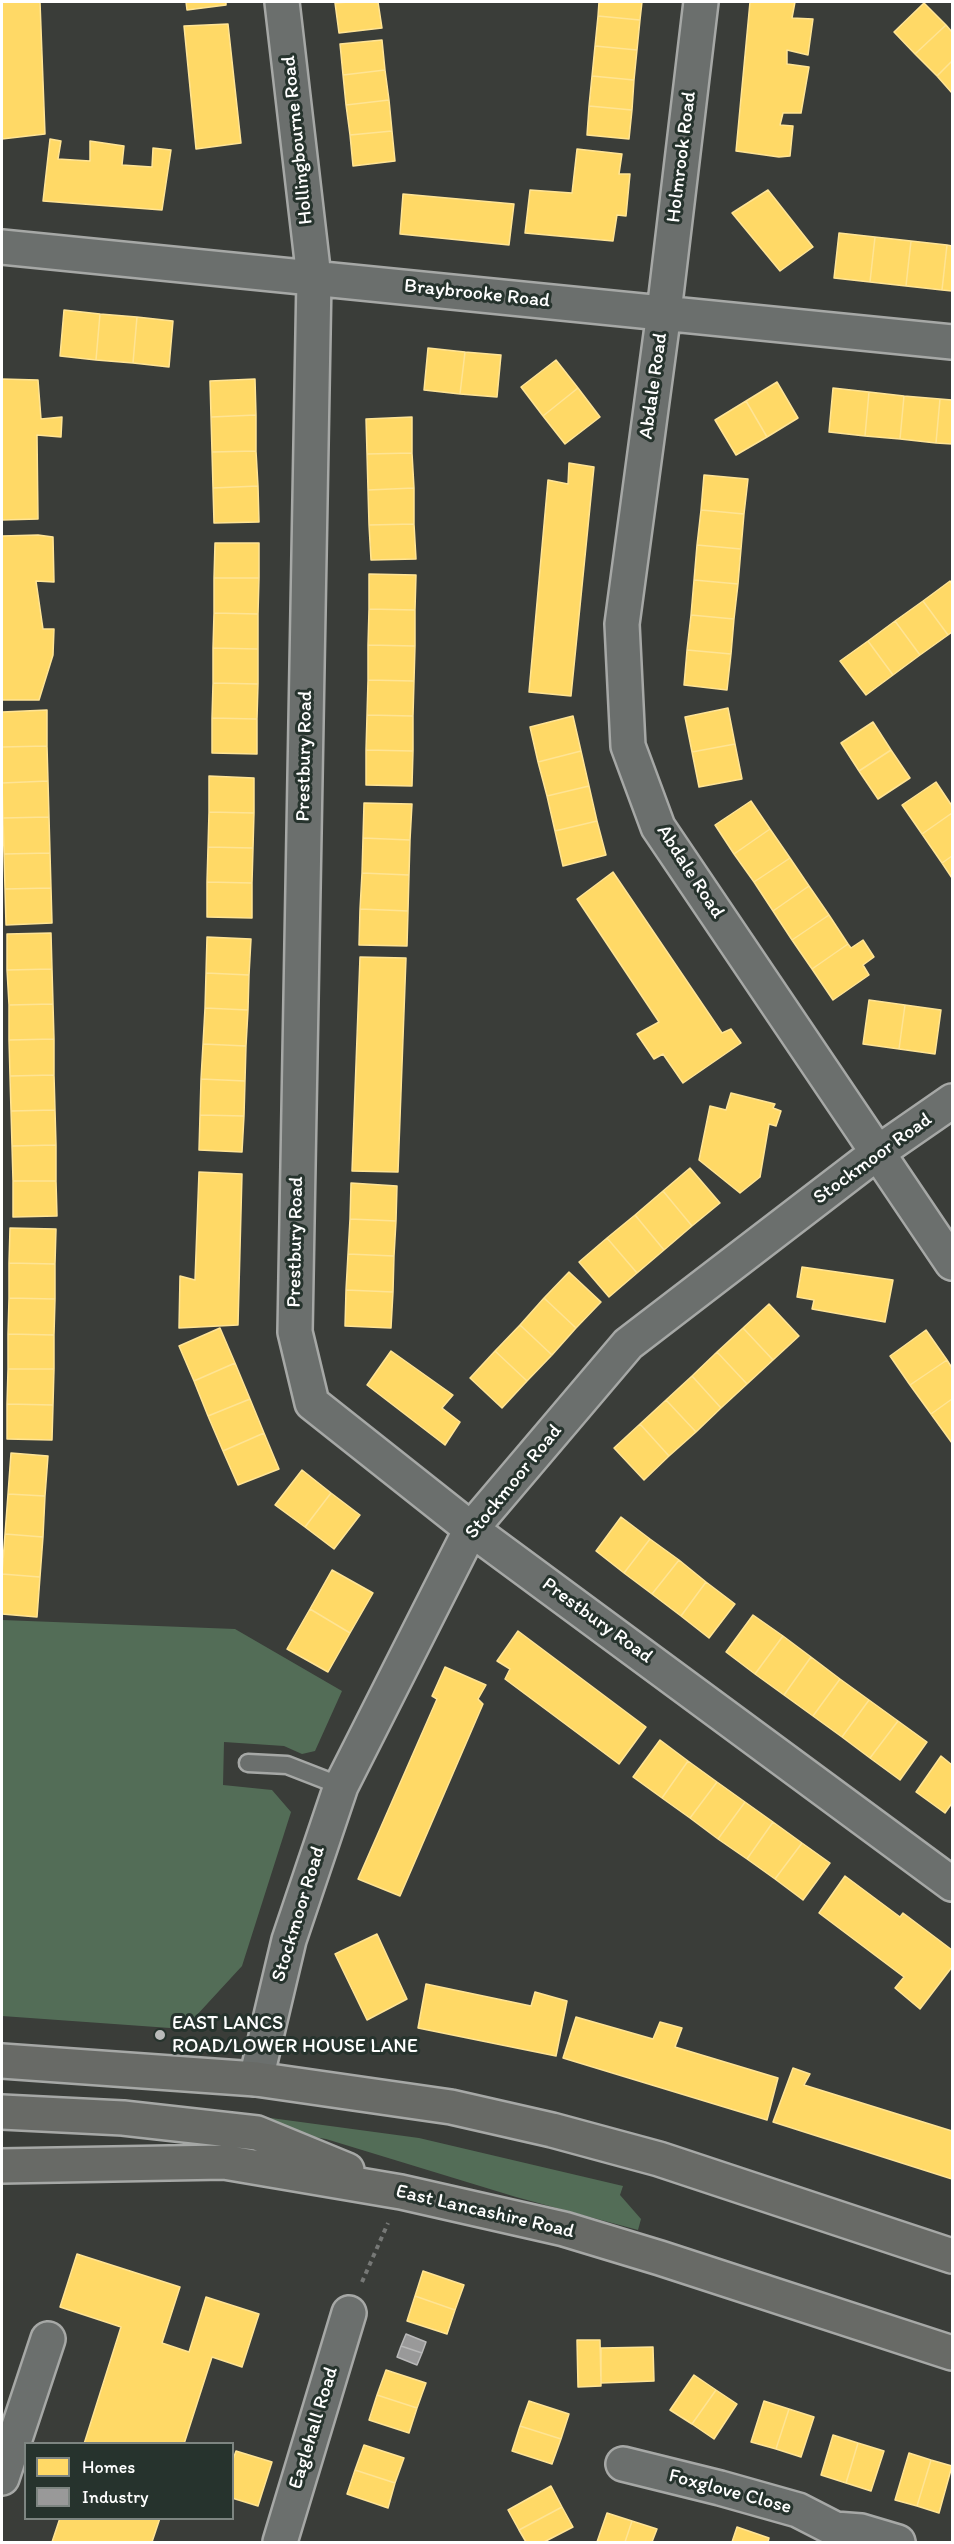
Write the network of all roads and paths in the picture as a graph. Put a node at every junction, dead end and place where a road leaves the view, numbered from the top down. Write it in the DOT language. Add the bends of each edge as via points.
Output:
graph roads {
  1 [pos="282,2"];
  2 [pos="701,2"];
  3 [pos="2,247"];
  4 [pos="314,278"];
  5 [pos="663,312"];
  6 [pos="952,342"];
  7 [pos="952,1101"];
  8 [pos="877,1153"];
  9 [pos="952,1263"];
  10 [pos="471,1529"];
  11 [pos="248,1762"];
  12 [pos="341,1786"];
  13 [pos="952,1884"];
  14 [pos="2,2061"];
  15 [pos="256,2079"];
  16 [pos="2,2112"];
  17 [pos="2,2166"];
  18 [pos="401,2192"];
  19 [pos="952,2256"];
  20 [pos="349,2313"];
  21 [pos="48,2339"];
  22 [pos="952,2353"];
  23 [pos="623,2464"];
  24 [pos="2,2478"];
  25 [pos="832,2536"];
  26 [pos="280,2542"];
  27 [pos="898,2542"];
  1 -- 4 [label="street, Hollingbourne Road"];
  2 -- 5 [label="street, Holmrook Road"];
  3 -- 4 [label="street, Braybrooke Road"];
  4 -- 5 [label="street, Braybrooke Road"];
  4 -- 10 [label="street, Prestbury Road" via="295,1332 312,1403"];
  5 -- 6 [label="street, Braybrooke Road"];
  5 -- 8 [label="street, Abdale Road" via="622,624 628,746 658,827"];
  7 -- 8 [label="street, Stockmoor Road"];
  8 -- 9 [label="street, Abdale Road"];
  8 -- 10 [label="street, Stockmoor Road" via="628,1344"];
  10 -- 12 [label="street, Stockmoor Road"];
  10 -- 13 [label="street, Prestbury Road"];
  11 -- 12 [label="lane" via="287,1765"];
  12 -- 15 [label="street, Stockmoor Road" via="289,1940"];
  14 -- 15 [label="highway"];
  15 -- 19 [label="highway" via="451,2107 552,2130 659,2159"];
  16 -- 18 [label="highway" via="123,2118 257,2133"];
  17 -- 18 [label="highway, East Lancashire Road" via="224,2162"];
  18 -- 20 [label="path"];
  18 -- 22 [label="highway, East Lancashire Road" via="574,2232"];
  20 -- 26 [label="street, Eaglehall Road"];
  21 -- 24 [label="street"];
  23 -- 25 [label="street, Foxglove Close" via="798,2510"];
  25 -- 27 [label="street, Foxglove Close" via="861,2531"];
}
